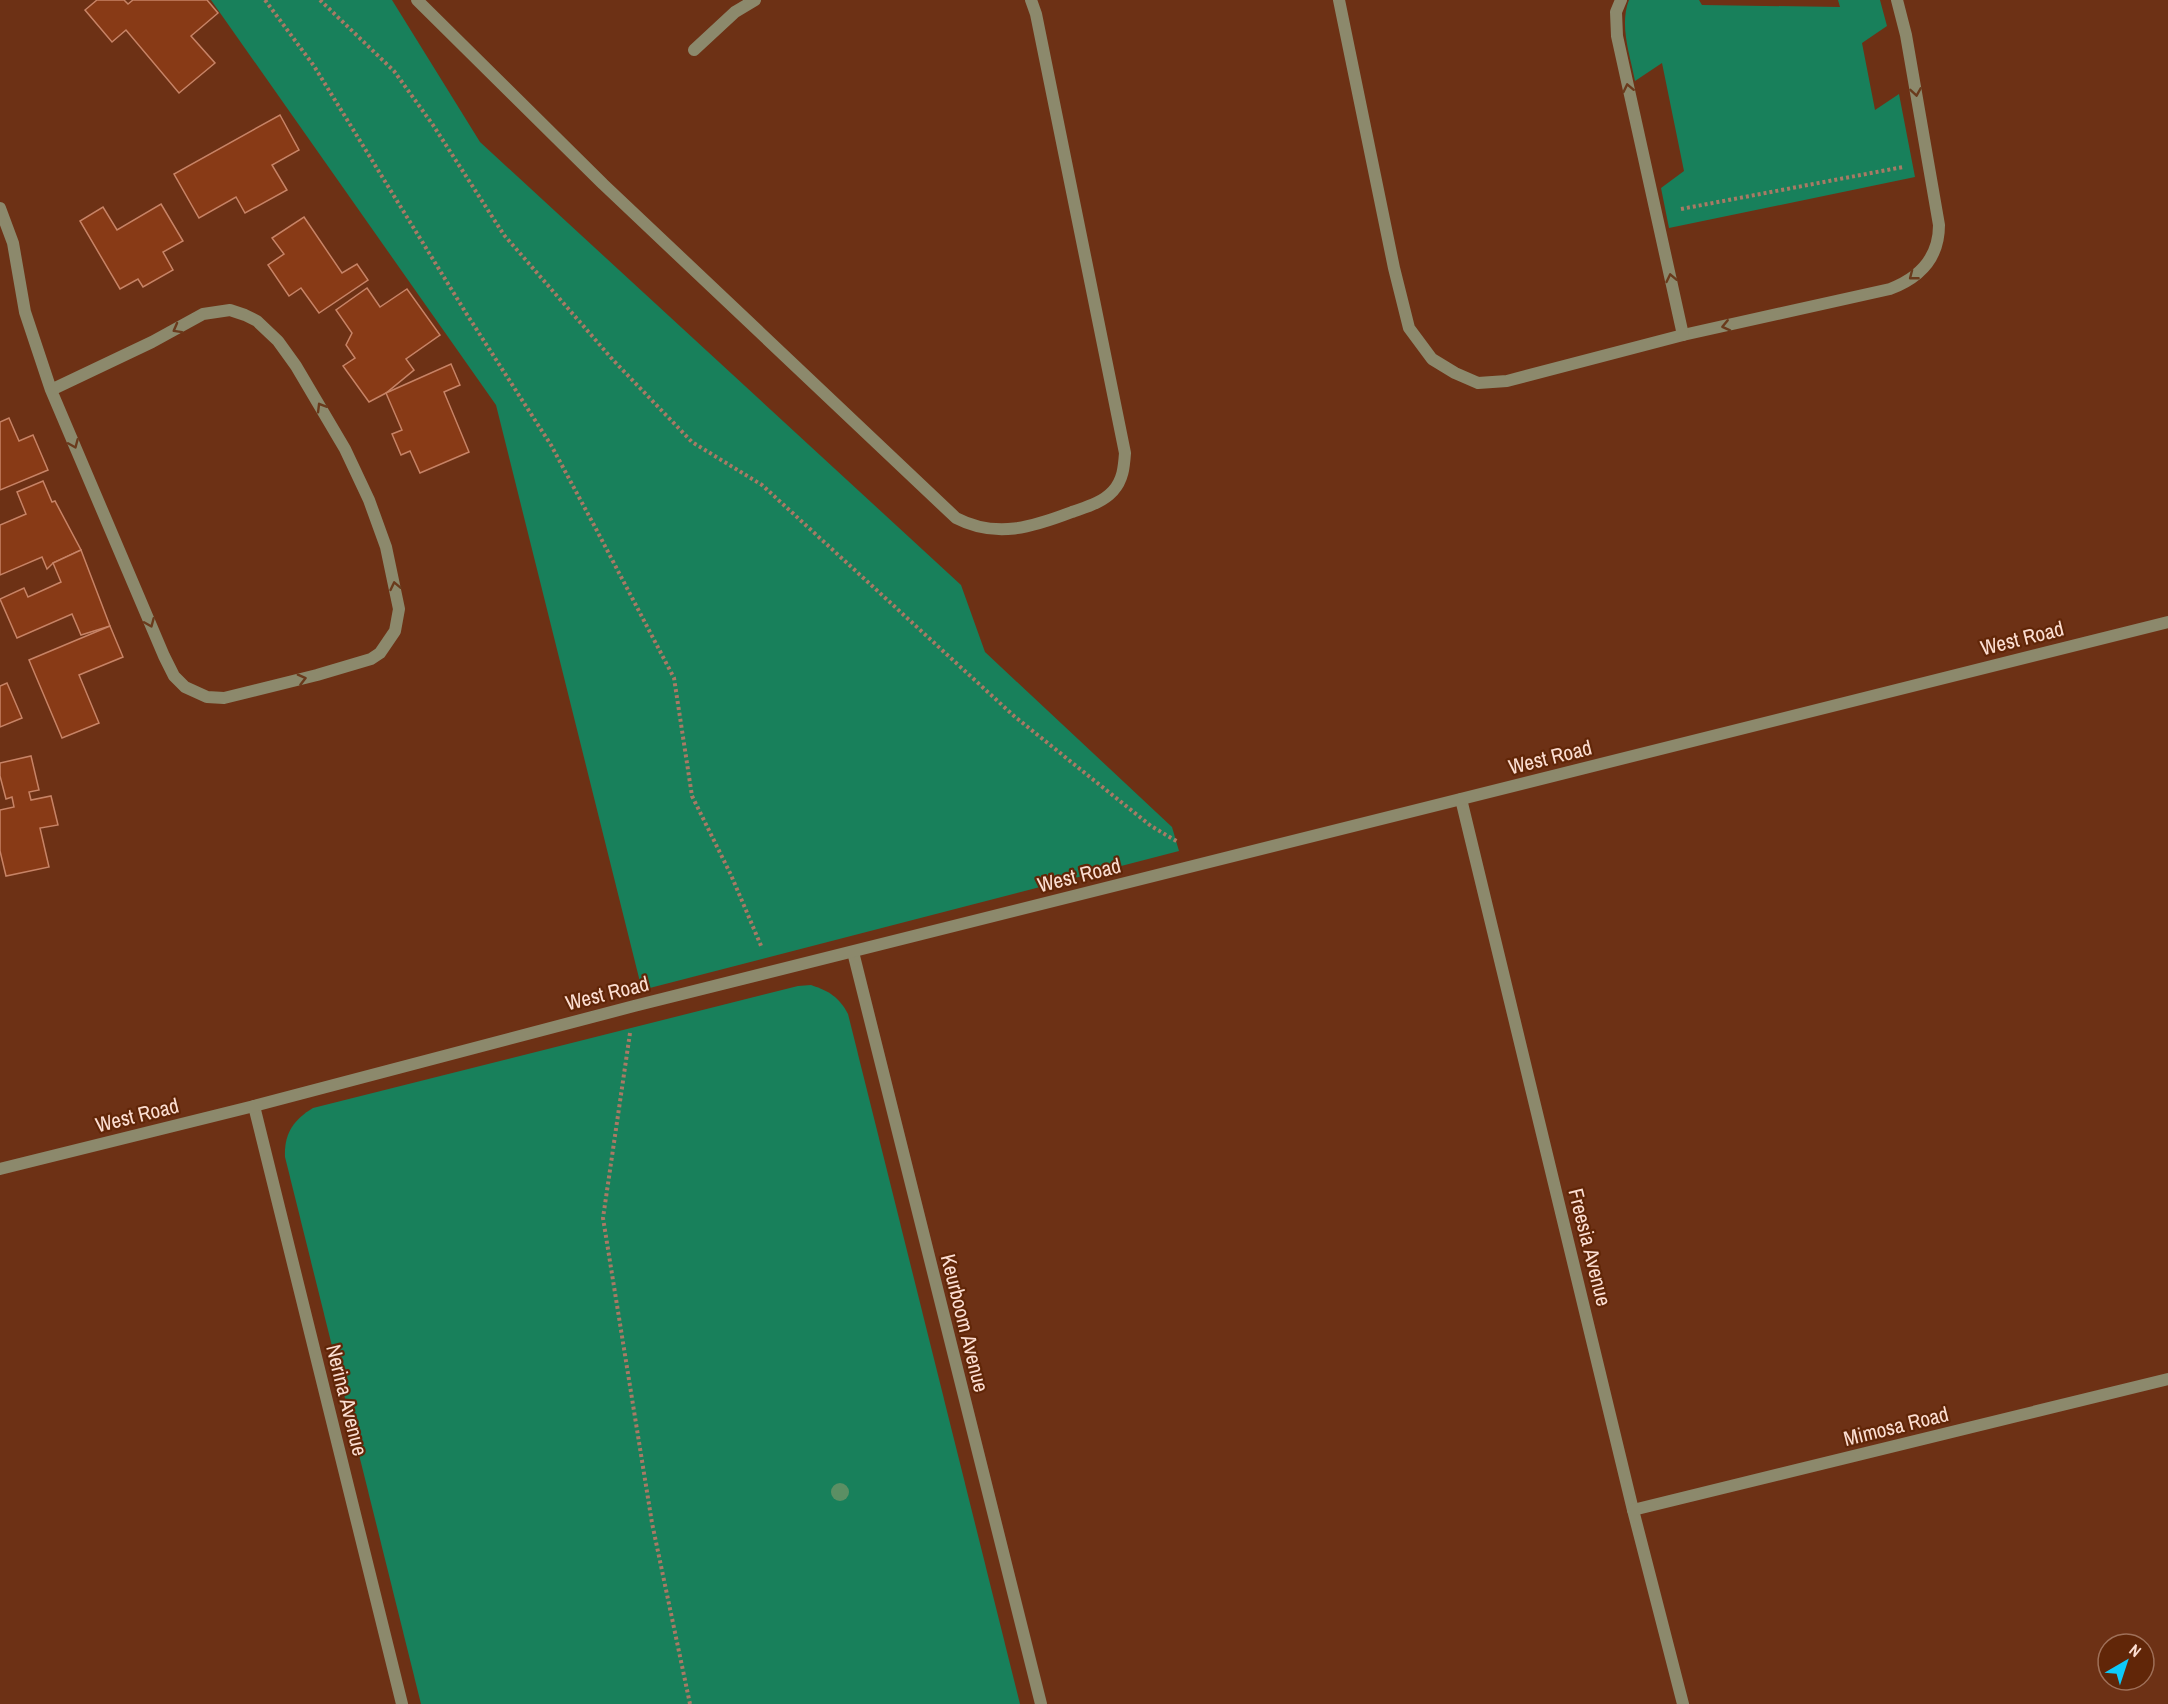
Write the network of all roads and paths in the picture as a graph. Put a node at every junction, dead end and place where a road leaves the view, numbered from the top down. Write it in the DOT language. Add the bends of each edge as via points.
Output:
graph roads {
  1 [pos="265,0"];
  2 [pos="320,0"];
  3 [pos="417,0"];
  4 [pos="755,0"];
  5 [pos="1031,0"];
  6 [pos="1339,0"];
  7 [pos="1621,0"];
  8 [pos="1898,0"];
  9 [pos="694,50"];
  10 [pos="1928,162"];
  11 [pos="0,208"];
  12 [pos="1660,230"];
  13 [pos="1683,335"];
  14 [pos="51,390"];
  15 [pos="2168,622"];
  16 [pos="1461,799"];
  17 [pos="1211,863"];
  18 [pos="853,952"];
  19 [pos="773,972"];
  20 [pos="634,1006"];
  21 [pos="254,1106"];
  22 [pos="0,1169"];
  23 [pos="2168,1379"];
  24 [pos="1634,1510"];
  25 [pos="402,1704"];
  26 [pos="690,1704"];
  27 [pos="1041,1704"];
  28 [pos="1683,1704"];
  1 -- 19 [label="path" via="314,66 551,445 674,678 692,796"];
  2 -- 17 [label="path" via="394,71 504,235 692,442 762,485 1014,716 1151,826"];
  3 -- 5 [label="street" via="603,184 956,518 987,530 1011,530 1098,502 1113,491 1123,474 1125,453"];
  4 -- 9 [label="street" via="735,12"];
  6 -- 13 [label="street" via="1396,278 1409,328 1432,359 1478,383 1507,381"];
  12 -- 7 [label="street, one-way" via="1617,36 1616,12"];
  8 -- 10 [label="street, one-way"];
  10 -- 12 [label="path" via="1673,211"];
  10 -- 13 [label="street, one-way" via="1939,240 1923,269 1909,281 1890,289"];
  11 -- 14 [label="street" via="13,243 25,312"];
  13 -- 12 [label="street, one-way"];
  14 -- 14 [label="street, one-way" via="164,656 185,687 207,698 224,698 317,675 380,653 395,631 399,609 386,547 373,509 345,449 296,366 257,321 230,310 203,314"];
  15 -- 16 [label="street, West Road"];
  16 -- 17 [label="street, West Road"];
  16 -- 24 [label="street, Freesia Avenue"];
  17 -- 18 [label="street, West Road"];
  18 -- 19 [label="street, West Road"];
  18 -- 27 [label="street, Keurboom Avenue"];
  19 -- 20 [label="street, West Road"];
  20 -- 21 [label="street, West Road"];
  20 -- 26 [label="path" via="603,1218 652,1523"];
  21 -- 22 [label="street, West Road"];
  21 -- 25 [label="street, Nerina Avenue"];
  23 -- 24 [label="street, Mimosa Road"];
  24 -- 28 [label="street, Freesia Avenue"];
}
